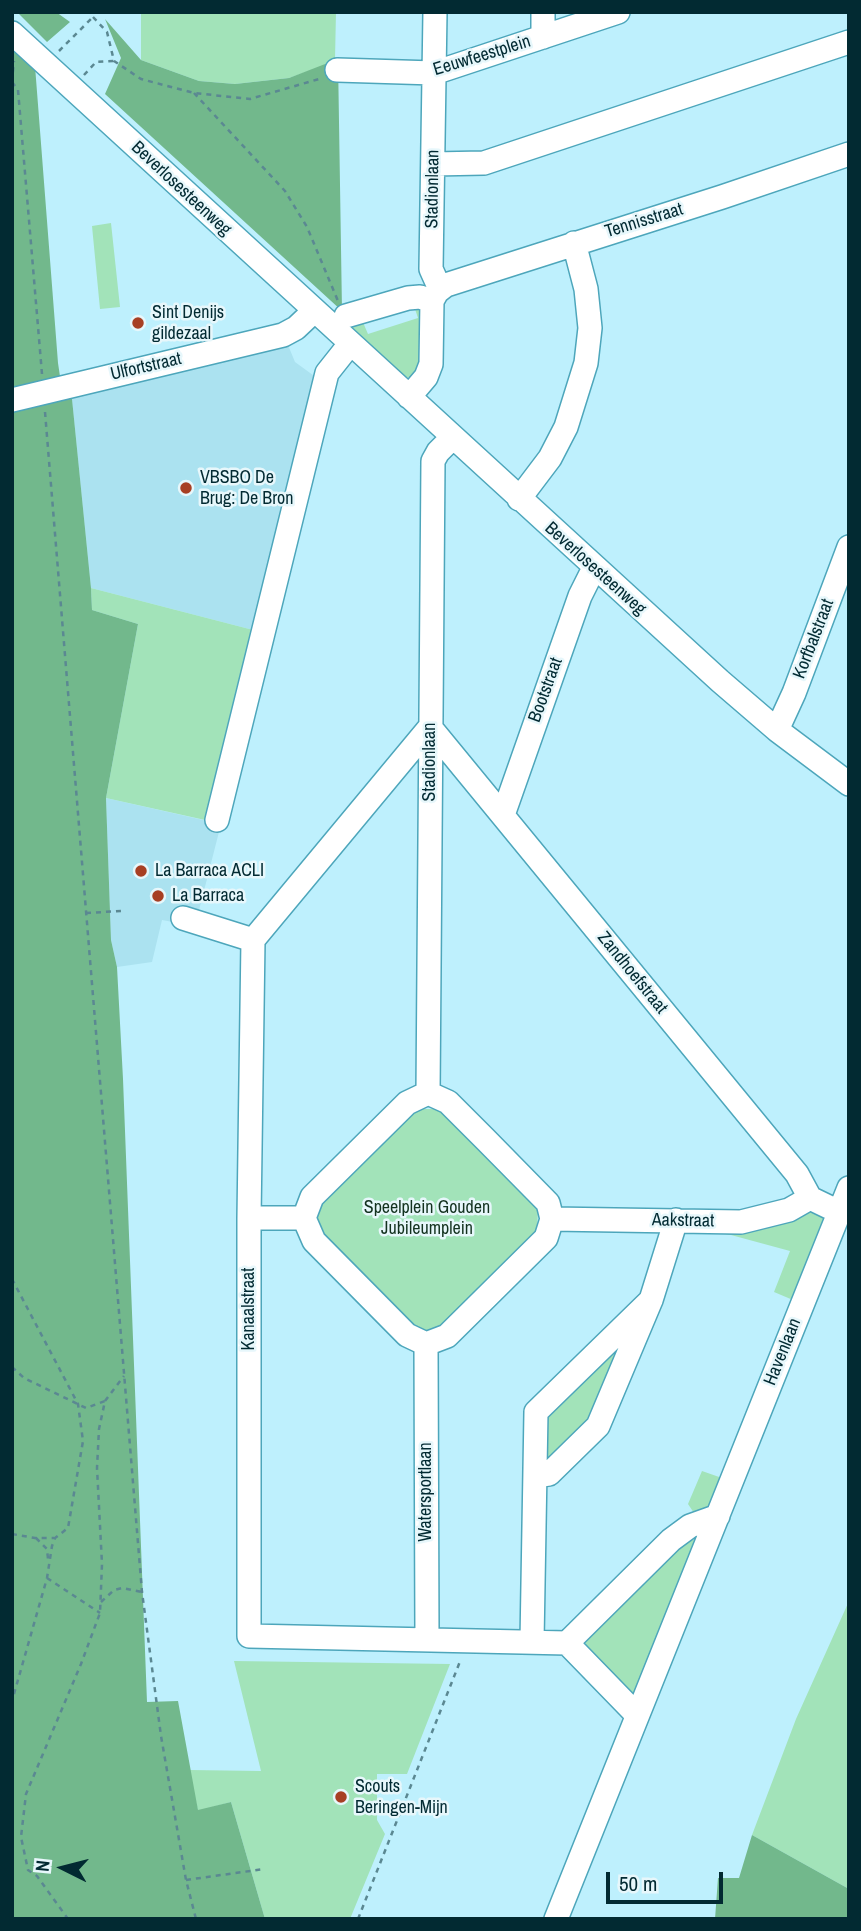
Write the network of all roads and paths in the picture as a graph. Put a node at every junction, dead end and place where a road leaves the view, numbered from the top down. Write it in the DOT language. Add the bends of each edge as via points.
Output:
graph roads {
  1 [pos="435,12"];
  2 [pos="543,12"];
  3 [pos="618,12"];
  4 [pos="93,14"];
  5 [pos="12,33"];
  6 [pos="543,37"];
  7 [pos="849,42"];
  8 [pos="54,56"];
  9 [pos="114,61"];
  10 [pos="337,70"];
  11 [pos="434,73"];
  12 [pos="12,82"];
  13 [pos="72,88"];
  14 [pos="194,93"];
  15 [pos="849,154"];
  16 [pos="433,164"];
  17 [pos="574,243"];
  18 [pos="436,295"];
  19 [pos="314,311"];
  20 [pos="345,316"];
  21 [pos="350,344"];
  22 [pos="44,392"];
  23 [pos="409,397"];
  24 [pos="12,400"];
  25 [pos="452,438"];
  26 [pos="519,499"];
  27 [pos="849,547"];
  28 [pos="594,568"];
  29 [pos="430,727"];
  30 [pos="777,730"];
  31 [pos="849,784"];
  32 [pos="503,815"];
  33 [pos="217,820"];
  34 [pos="86,914"];
  35 [pos="121,914"];
  36 [pos="183,918"];
  37 [pos="253,940"];
  38 [pos="428,1093"];
  39 [pos="849,1188"];
  40 [pos="810,1198"];
  41 [pos="248,1218"];
  42 [pos="304,1218"];
  43 [pos="552,1219"];
  44 [pos="676,1220"];
  45 [pos="840,1229"];
  46 [pos="12,1279"];
  47 [pos="651,1300"];
  48 [pos="426,1344"];
  49 [pos="12,1367"];
  50 [pos="124,1376"];
  51 [pos="105,1401"];
  52 [pos="78,1404"];
  53 [pos="535,1476"];
  54 [pos="718,1516"];
  55 [pos="12,1534"];
  56 [pos="36,1538"];
  57 [pos="55,1538"];
  58 [pos="48,1562"];
  59 [pos="47,1578"];
  60 [pos="142,1592"];
  61 [pos="100,1603"];
  62 [pos="100,1613"];
  63 [pos="427,1640"];
  64 [pos="469,1640"];
  65 [pos="532,1641"];
  66 [pos="567,1643"];
  67 [pos="12,1701"];
  68 [pos="637,1715"];
  69 [pos="264,1868"];
  70 [pos="186,1880"];
  71 [pos="68,1919"];
  72 [pos="196,1919"];
  73 [pos="358,1919"];
  74 [pos="556,1919"];
  1 -- 11 [label="street, Stadionlaan"];
  2 -- 6 [label="street, Eeuwfeestplein"];
  3 -- 6 [label="street, Eeuwfeestplein"];
  4 -- 8 [label="path"];
  4 -- 9 [label="path" via="107,32"];
  5 -- 13 [label="street, Beverlosesteenweg"];
  6 -- 11 [label="street, Eeuwfeestplein"];
  7 -- 16 [label="street" via="484,163"];
  9 -- 13 [label="path" via="96,62"];
  9 -- 14 [label="path" via="141,79"];
  10 -- 11 [label="street, Eeuwfeestplein"];
  10 -- 14 [label="path" via="250,99"];
  11 -- 16 [label="street, Stadionlaan"];
  12 -- 22 [label="path" via="18,90"];
  13 -- 19 [label="street, Beverlosesteenweg"];
  14 -- 20 [label="path" via="285,191 307,227"];
  15 -- 17 [label="street, Tennisstraat"];
  16 -- 18 [label="street, Stadionlaan" via="431,269"];
  17 -- 18 [label="street, Tennisstraat"];
  17 -- 26 [label="street" via="590,328 586,363 566,427 550,458"];
  18 -- 20 [label="street, Tennisstraat"];
  18 -- 23 [label="street, Stadionlaan" via="431,364"];
  19 -- 21 [label="street, Beverlosesteenweg"];
  19 -- 22 [label="street, Ulfortstraat" via="283,335"];
  21 -- 23 [label="street, Beverlosesteenweg"];
  21 -- 33 [label="street" via="327,373"];
  22 -- 24 [label="street, Ulfortstraat"];
  22 -- 34 [label="path"];
  23 -- 25 [label="street, Beverlosesteenweg"];
  25 -- 26 [label="street, Beverlosesteenweg"];
  25 -- 29 [label="street, Stadionlaan" via="433,461"];
  26 -- 28 [label="street, Beverlosesteenweg"];
  27 -- 30 [label="street, Korfbalstraat"];
  28 -- 30 [label="street, Beverlosesteenweg"];
  28 -- 32 [label="street, Bootstraat"];
  29 -- 32 [label="street, Zandhoefstraat"];
  29 -- 37 [label="street"];
  29 -- 38 [label="street, Stadionlaan"];
  30 -- 31 [label="street, Beverlosesteenweg"];
  32 -- 40 [label="street, Zandhoefstraat" via="797,1174"];
  34 -- 35 [label="path"];
  34 -- 50 [label="path"];
  36 -- 37 [label="street"];
  37 -- 41 [label="street, Kanaalstraat"];
  38 -- 42 [label="street" via="407,1103 312,1197"];
  38 -- 43 [label="street" via="448,1102 486,1140 548,1203"];
  39 -- 45 [label="street, Havenlaan"];
  40 -- 44 [label="street, Aakstraat" via="789,1210 741,1222"];
  40 -- 45 [label="street"];
  41 -- 42 [label="street"];
  41 -- 63 [label="street, Kanaalstraat" via="249,1636"];
  42 -- 48 [label="street" via="314,1241 407,1335"];
  43 -- 44 [label="street, Aakstraat"];
  43 -- 48 [label="street" via="546,1238 447,1336"];
  44 -- 47 [label="street"];
  45 -- 54 [label="street, Havenlaan"];
  46 -- 52 [label="path"];
  47 -- 53 [label="street" via="598,1426 549,1474"];
  47 -- 53 [label="street" via="536,1412"];
  48 -- 63 [label="street, Watersportlaan"];
  49 -- 52 [label="path" via="24,1378"];
  50 -- 51 [label="path"];
  50 -- 60 [label="path"];
  51 -- 52 [label="path" via="86,1408"];
  51 -- 61 [label="path" via="97,1468"];
  52 -- 57 [label="path" via="83,1441 68,1528"];
  53 -- 65 [label="street"];
  54 -- 66 [label="street" via="690,1526 671,1540"];
  54 -- 68 [label="street, Havenlaan"];
  55 -- 56 [label="path"];
  56 -- 57 [label="path"];
  56 -- 58 [label="path" via="47,1549"];
  57 -- 58 [label="path"];
  58 -- 59 [label="path"];
  59 -- 62 [label="path"];
  59 -- 67 [label="path"];
  60 -- 61 [label="path" via="114,1590"];
  60 -- 70 [label="path"];
  61 -- 62 [label="path"];
  62 -- 71 [label="path" via="26,1794 21,1837 29,1870"];
  63 -- 64 [label="street, Kanaalstraat"];
  64 -- 65 [label="street, Kanaalstraat"];
  64 -- 73 [label="path"];
  65 -- 66 [label="street, Kanaalstraat"];
  66 -- 68 [label="street"];
  68 -- 74 [label="street, Havenlaan"];
  69 -- 70 [label="path"];
  70 -- 72 [label="path"];
}
